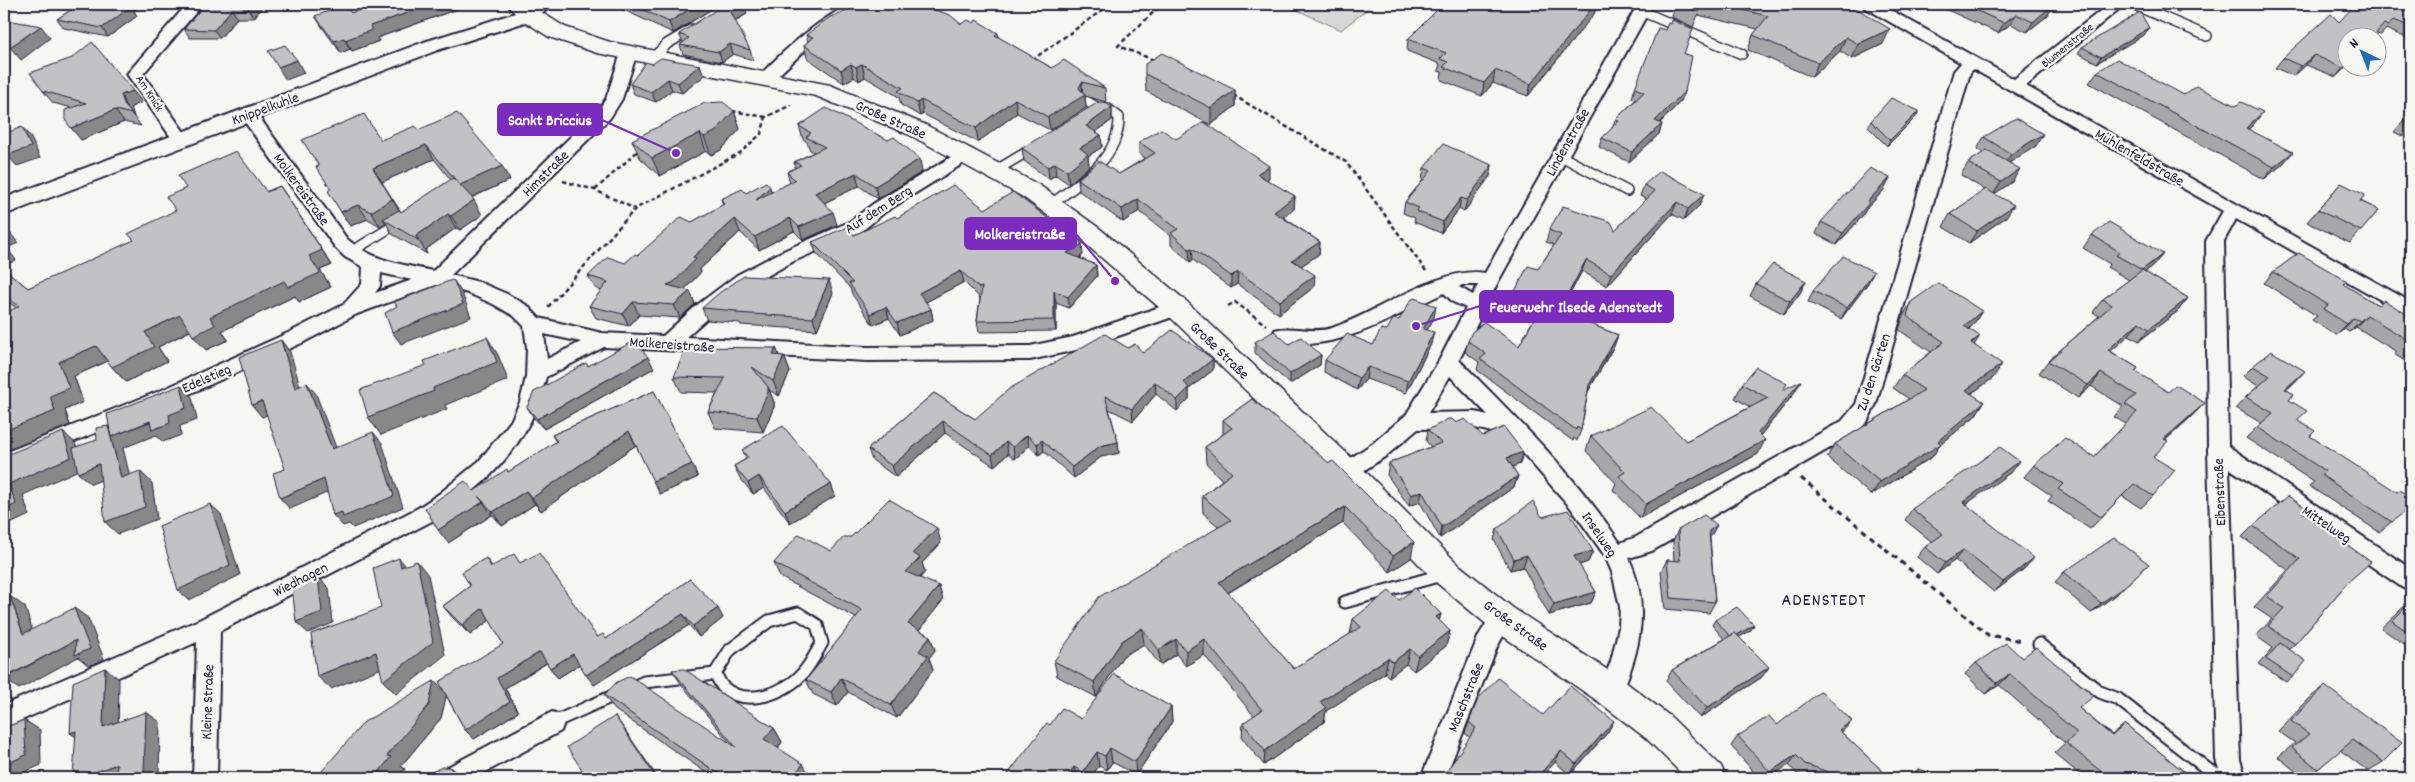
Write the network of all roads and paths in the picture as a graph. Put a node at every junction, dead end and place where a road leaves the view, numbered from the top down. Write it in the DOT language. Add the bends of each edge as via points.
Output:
graph roads {
  1 [pos="195,4"];
  2 [pos="548,4"];
  3 [pos="861,4"];
  4 [pos="1111,4"];
  5 [pos="1157,4"];
  6 [pos="1869,4"];
  7 [pos="2118,4"];
  8 [pos="2132,4"];
  9 [pos="1643,7"];
  10 [pos="522,10"];
  11 [pos="700,24"];
  12 [pos="2207,36"];
  13 [pos="629,53"];
  14 [pos="1742,54"];
  15 [pos="653,58"];
  16 [pos="1160,62"];
  17 [pos="1971,62"];
  18 [pos="1028,63"];
  19 [pos="766,78"];
  20 [pos="2016,86"];
  21 [pos="822,90"];
  22 [pos="1232,94"];
  23 [pos="1086,101"];
  24 [pos="1098,108"];
  25 [pos="723,110"];
  26 [pos="248,114"];
  27 [pos="766,117"];
  28 [pos="1082,118"];
  29 [pos="181,139"];
  30 [pos="1042,142"];
  31 [pos="641,149"];
  32 [pos="966,154"];
  33 [pos="1560,155"];
  34 [pos="995,171"];
  35 [pos="543,176"];
  36 [pos="594,190"];
  37 [pos="1628,191"];
  38 [pos="1051,204"];
  39 [pos="4,207"];
  40 [pos="635,209"];
  41 [pos="2234,210"];
  42 [pos="406,218"];
  43 [pos="351,252"];
  44 [pos="372,264"];
  45 [pos="437,278"];
  46 [pos="1490,280"];
  47 [pos="1443,286"];
  48 [pos="1477,305"];
  49 [pos="1228,306"];
  50 [pos="1177,308"];
  51 [pos="350,310"];
  52 [pos="2411,310"];
  53 [pos="533,324"];
  54 [pos="1282,335"];
  55 [pos="602,340"];
  56 [pos="667,344"];
  57 [pos="1448,362"];
  58 [pos="536,373"];
  59 [pos="1413,421"];
  60 [pos="1513,429"];
  61 [pos="2218,450"];
  62 [pos="4,462"];
  63 [pos="1784,463"];
  64 [pos="1347,471"];
  65 [pos="1615,554"];
  66 [pos="1448,574"];
  67 [pos="2411,581"];
  68 [pos="1345,602"];
  69 [pos="1502,618"];
  70 [pos="209,626"];
  71 [pos="2039,644"];
  72 [pos="715,674"];
  73 [pos="1611,691"];
  74 [pos="4,717"];
  75 [pos="552,723"];
  76 [pos="205,778"];
  77 [pos="451,778"];
  78 [pos="1433,778"];
  79 [pos="1709,778"];
  80 [pos="2225,778"];
  81 [pos="2234,778"];
  1 -- 29 [label="street, Am Knick" via="135,74"];
  2 -- 10 [label="street"];
  3 -- 19 [label="street" via="806,41"];
  4 -- 18 [label="path"];
  5 -- 16 [label="path" via="1161,5 1118,46"];
  6 -- 17 [label="street, Mühlenfeldstraße"];
  7 -- 20 [label="street, Blumenstraße"];
  8 -- 12 [label="lane"];
  9 -- 14 [label="lane"];
  9 -- 33 [label="street, Lindenstraße"];
  10 -- 13 [label="main road, Große Straße" via="557,32"];
  10 -- 26 [label="street, Knippelkuhle"];
  11 -- 15 [label="lane" via="667,44"];
  13 -- 15 [label="main road, Große Straße"];
  13 -- 35 [label="street, Himstraße" via="614,99 604,114"];
  15 -- 19 [label="main road, Große Straße"];
  17 -- 20 [label="street, Mühlenfeldstraße"];
  17 -- 63 [label="street, Zu den Gärten" via="1962,71 1866,404 1849,427"];
  19 -- 21 [label="main road, Große Straße"];
  20 -- 41 [label="street, Mühlenfeldstraße"];
  21 -- 27 [label="path"];
  21 -- 32 [label="main road, Große Straße"];
  22 -- 47 [label="path" via="1346,162 1420,261"];
  23 -- 24 [label="lane"];
  24 -- 28 [label="lane"];
  24 -- 38 [label="lane" via="1106,108 1120,117 1118,136 1095,170"];
  25 -- 27 [label="path"];
  26 -- 29 [label="street, Knippelkuhle"];
  26 -- 43 [label="street, Molkereistraße" via="341,243"];
  27 -- 40 [label="path" via="761,134 740,153"];
  29 -- 39 [label="street, Knippelkuhle"];
  30 -- 34 [label="lane"];
  31 -- 36 [label="path"];
  32 -- 34 [label="main road, Große Straße"];
  32 -- 56 [label="street, Auf dem Berg" via="879,208 855,227 774,263 716,298"];
  33 -- 37 [label="lane"];
  33 -- 46 [label="street, Lindenstraße"];
  34 -- 38 [label="main road, Große Straße"];
  35 -- 36 [label="path"];
  35 -- 45 [label="street, Himstraße"];
  36 -- 40 [label="path"];
  38 -- 50 [label="main road, Große Straße"];
  40 -- 53 [label="path"];
  41 -- 52 [label="street, Mühlenfeldstraße"];
  41 -- 61 [label="street, Eibenstraße" via="2220,227 2215,242"];
  42 -- 43 [label="lane"];
  43 -- 44 [label="street, Molkereistraße"];
  44 -- 45 [label="street, Molkereistraße"];
  44 -- 51 [label="street, Edelstieg" via="371,286"];
  45 -- 51 [label="street, Edelstieg"];
  45 -- 53 [label="street, Molkereistraße" via="472,287 500,299 521,311"];
  46 -- 47 [label="street" via="1467,278"];
  46 -- 48 [label="street, Lindenstraße"];
  47 -- 48 [label="street"];
  47 -- 54 [label="street" via="1336,334 1297,339"];
  48 -- 57 [label="street, Lindenstraße"];
  49 -- 54 [label="path" via="1235,302"];
  50 -- 56 [label="street, Molkereistraße" via="1074,344 1030,352 867,354"];
  50 -- 64 [label="main road, Große Straße"];
  51 -- 62 [label="street, Edelstieg" via="178,391"];
  53 -- 55 [label="street, Molkereistraße"];
  53 -- 58 [label="street, Wiedhagen" via="538,351"];
  55 -- 56 [label="street, Molkereistraße"];
  55 -- 58 [label="street"];
  57 -- 59 [label="street, Lindenstraße"];
  57 -- 60 [label="street, Inselweg"];
  58 -- 70 [label="street, Wiedhagen" via="525,413 506,444 486,469 456,496"];
  59 -- 60 [label="street" via="1475,420"];
  59 -- 64 [label="street, Lindenstraße" via="1379,450"];
  60 -- 65 [label="street, Inselweg" via="1584,510"];
  61 -- 67 [label="street, Mittelweg"];
  61 -- 81 [label="street, Eibenstraße" via="2228,760"];
  63 -- 65 [label="street, Zu den Gärten" via="1644,544"];
  63 -- 71 [label="path" via="1988,635"];
  64 -- 66 [label="main road, Große Straße"];
  65 -- 73 [label="street, Inselweg" via="1625,578 1631,609 1623,665"];
  66 -- 68 [label="lane"];
  66 -- 69 [label="main road, Große Straße"];
  69 -- 73 [label="main road, Große Straße"];
  69 -- 78 [label="street, Maschstraße" via="1487,642"];
  70 -- 74 [label="street, Wiedhagen"];
  70 -- 76 [label="street, Kleine Straße"];
  71 -- 80 [label="lane" via="2100,692 2118,699 2206,768"];
  72 -- 72 [label="lane" via="730,650 769,621 798,613 817,625 822,643 802,674 779,692 757,698 736,694 723,686"];
  72 -- 75 [label="lane" via="644,682"];
  73 -- 79 [label="main road, Große Straße" via="1659,728"];
  75 -- 77 [label="street"];
}
